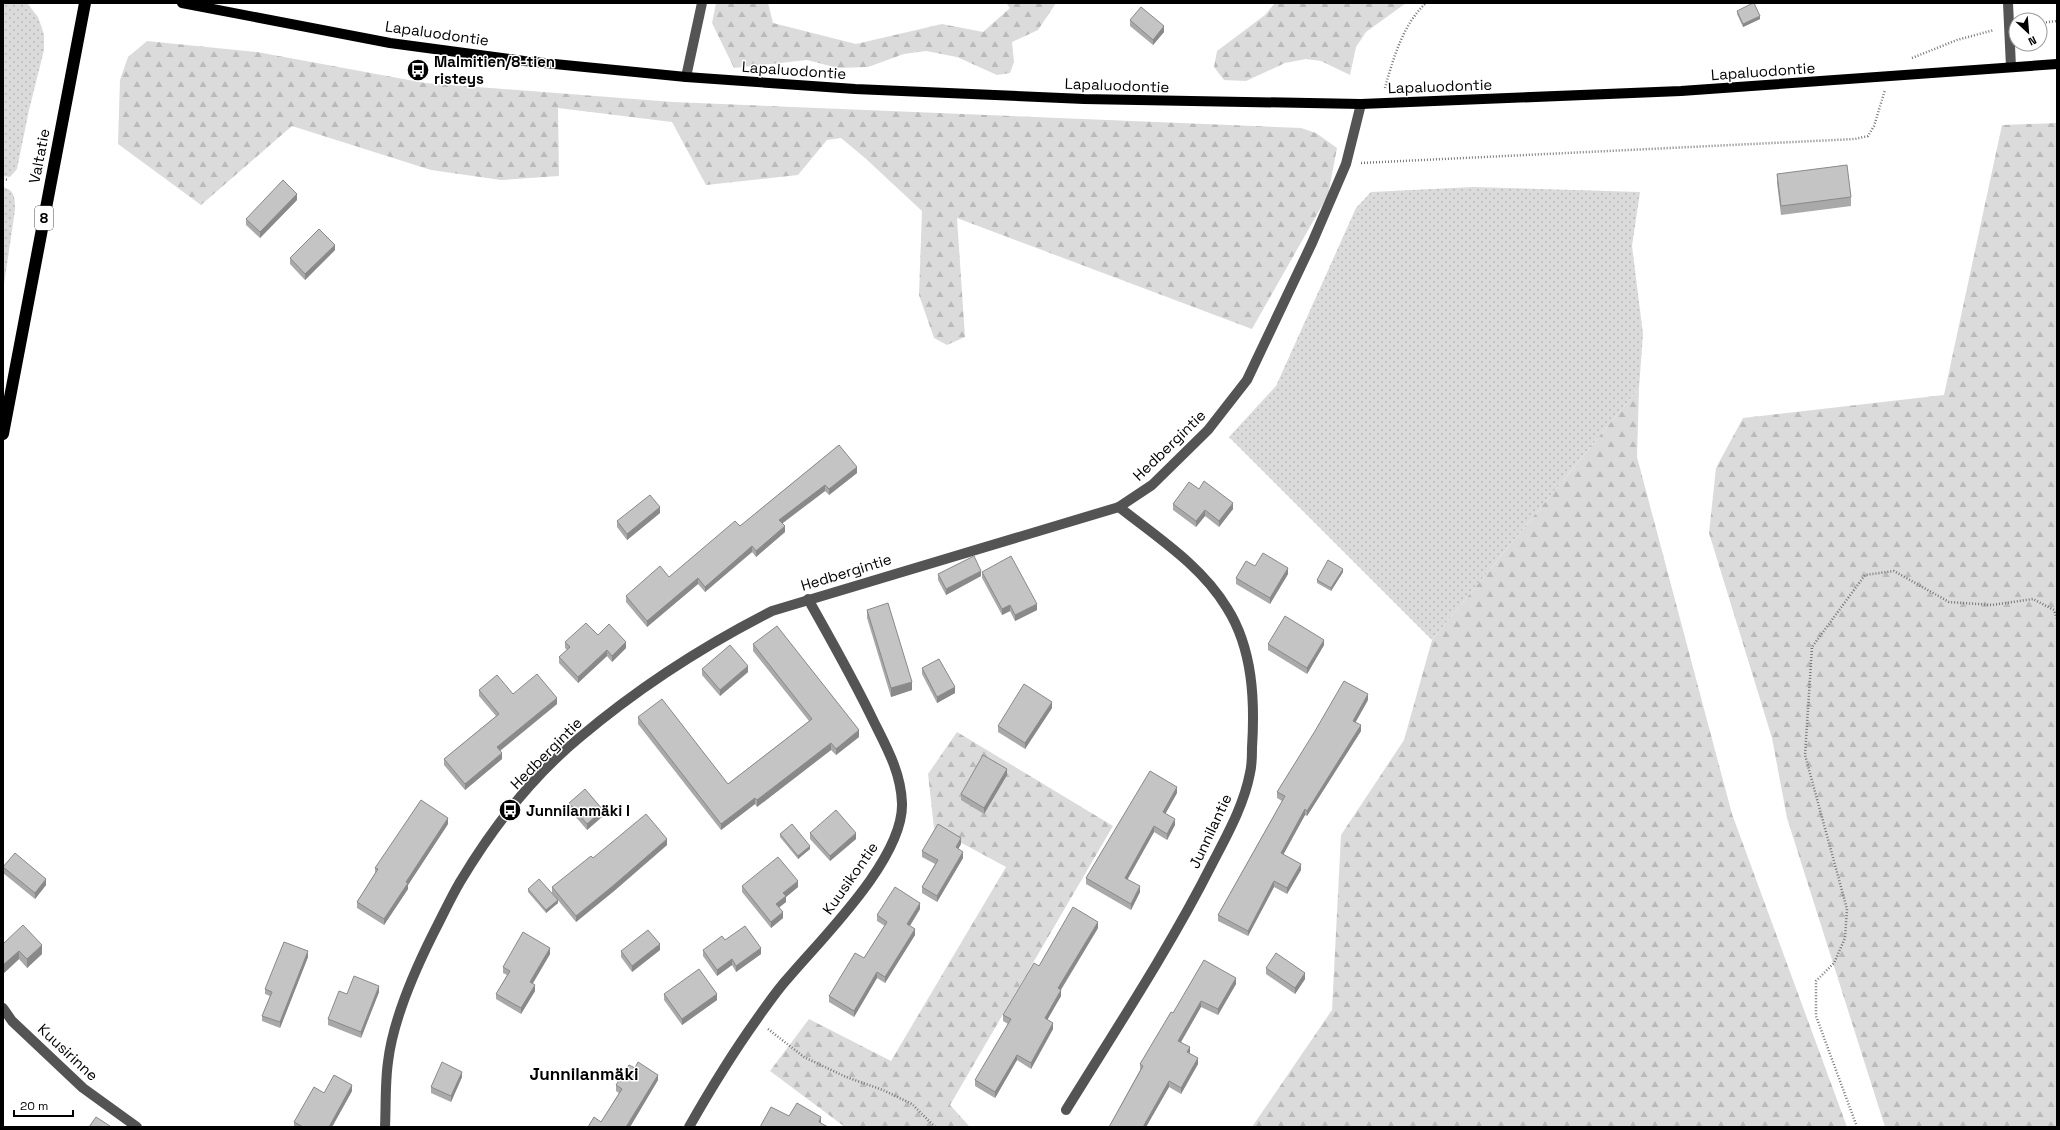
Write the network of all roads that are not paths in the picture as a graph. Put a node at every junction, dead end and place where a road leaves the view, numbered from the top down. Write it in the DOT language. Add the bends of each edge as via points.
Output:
graph roads {
  1 [pos="85,3"];
  2 [pos="182,3"];
  3 [pos="702,3"];
  4 [pos="2008,3"];
  5 [pos="2057,64"];
  6 [pos="2012,67"];
  7 [pos="686,77"];
  8 [pos="1361,104"];
  9 [pos="3,434"];
  10 [pos="1119,508"];
  11 [pos="808,599"];
  12 [pos="3,1008"];
  13 [pos="1066,1110"];
  14 [pos="137,1127"];
  15 [pos="385,1127"];
  16 [pos="689,1127"];
  1 -- 9 [label="highway, Valtatie / 8"];
  2 -- 7 [label="main road, Lapaluodontie" via="390,43"];
  3 -- 7 [label="street"];
  4 -- 6 [label="street"];
  5 -- 6 [label="main road, Lapaluodontie"];
  6 -- 8 [label="main road, Lapaluodontie" via="1889,78 1682,91"];
  7 -- 8 [label="main road, Lapaluodontie" via="855,89 1068,98"];
  8 -- 10 [label="street, Hedbergintie" via="1346,164 1312,243 1247,380 1208,430 1152,485"];
  10 -- 11 [label="street, Hedbergintie"];
  10 -- 13 [label="street, Junnilantie" via="1204,577 1227,607 1238,627 1248,658 1254,729 1250,773 1238,813 1194,899"];
  11 -- 15 [label="street, Hedbergintie" via="752,620 664,672 578,738 537,779 501,823 459,883 416,969 394,1031 388,1062"];
  11 -- 16 [label="street, Kuusikontie" via="860,693 897,768 902,804 899,825 888,852 852,906 788,978 756,1020"];
  12 -- 14 [label="street, Kuusirinne" via="12,1021 83,1088"];
}
